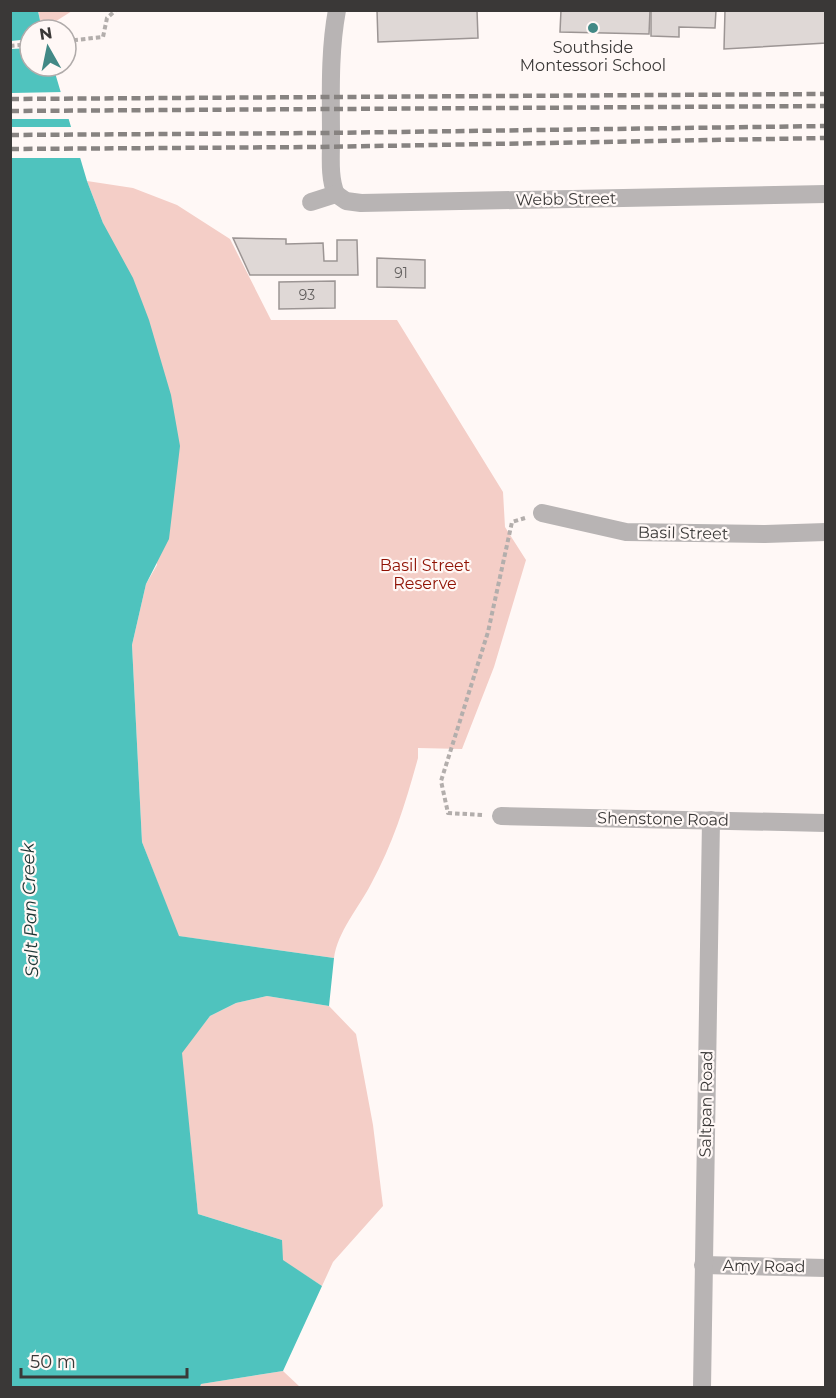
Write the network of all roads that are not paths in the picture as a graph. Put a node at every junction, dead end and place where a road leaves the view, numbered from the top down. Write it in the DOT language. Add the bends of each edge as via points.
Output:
graph roads {
  1 [pos="337,10"];
  2 [pos="336,194"];
  3 [pos="825,194"];
  4 [pos="311,202"];
  5 [pos="542,513"];
  6 [pos="825,532"];
  7 [pos="501,816"];
  8 [pos="711,820"];
  9 [pos="825,823"];
  10 [pos="704,1265"];
  11 [pos="825,1268"];
  12 [pos="702,1388"];
  1 -- 2 [label="street" via="331,87"];
  2 -- 3 [label="street, Webb Street" via="346,201 361,203"];
  2 -- 4 [label="street"];
  5 -- 6 [label="street, Basil Street" via="626,532"];
  7 -- 8 [label="street, Shenstone Road"];
  8 -- 9 [label="street, Shenstone Road"];
  8 -- 10 [label="street, Saltpan Road"];
  10 -- 11 [label="street, Amy Road"];
  10 -- 12 [label="street, Saltpan Road"];
}
